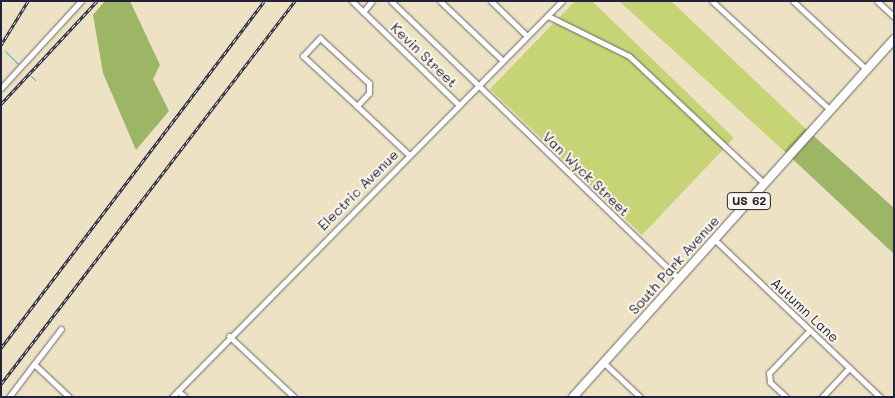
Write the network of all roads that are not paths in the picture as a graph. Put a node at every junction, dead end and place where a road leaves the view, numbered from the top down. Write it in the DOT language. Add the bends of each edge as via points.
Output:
graph roads {
  1 [pos="81,1"];
  2 [pos="352,1"];
  3 [pos="372,1"];
  4 [pos="391,1"];
  5 [pos="440,1"];
  6 [pos="491,1"];
  7 [pos="562,1"];
  8 [pos="712,1"];
  9 [pos="793,1"];
  10 [pos="877,1"];
  11 [pos="363,12"];
  12 [pos="548,16"];
  13 [pos="894,17"];
  14 [pos="526,36"];
  15 [pos="894,39"];
  16 [pos="502,60"];
  17 [pos="867,70"];
  18 [pos="479,84"];
  19 [pos="1,88"];
  20 [pos="459,105"];
  21 [pos="357,106"];
  22 [pos="830,110"];
  23 [pos="409,155"];
  24 [pos="764,183"];
  25 [pos="714,240"];
  26 [pos="678,278"];
  27 [pos="61,329"];
  28 [pos="810,330"];
  29 [pos="229,336"];
  30 [pos="603,362"];
  31 [pos="34,364"];
  32 [pos="850,368"];
  33 [pos="178,391"];
  34 [pos="9,397"];
  35 [pos="69,397"];
  36 [pos="172,397"];
  37 [pos="185,397"];
  38 [pos="294,397"];
  39 [pos="573,397"];
  40 [pos="640,397"];
  41 [pos="786,397"];
  42 [pos="822,397"];
  43 [pos="880,397"];
  1 -- 19 [label="street"];
  2 -- 11 [label="street, Kevin Street"];
  3 -- 11 [label="street"];
  4 -- 18 [label="street, Van Wyck Street"];
  5 -- 16 [label="street"];
  6 -- 14 [label="street"];
  7 -- 12 [label="street, Electric Avenue"];
  8 -- 22 [label="street"];
  9 -- 17 [label="street"];
  10 -- 13 [label="street"];
  11 -- 20 [label="street, Kevin Street"];
  12 -- 14 [label="street, Electric Avenue"];
  12 -- 24 [label="street" via="629,56"];
  14 -- 16 [label="street, Electric Avenue"];
  15 -- 17 [label="main road, South Park Avenue / US 62"];
  16 -- 18 [label="street, Electric Avenue"];
  17 -- 22 [label="main road, South Park Avenue / US 62"];
  18 -- 20 [label="street, Electric Avenue"];
  18 -- 26 [label="street, Van Wyck Street"];
  20 -- 23 [label="street, Electric Avenue"];
  21 -- 21 [label="street" via="371,88 369,83 320,38 303,56"];
  21 -- 23 [label="street"];
  22 -- 24 [label="main road, South Park Avenue / US 62"];
  23 -- 29 [label="street, Electric Avenue"];
  24 -- 25 [label="main road, South Park Avenue / US 62"];
  25 -- 26 [label="main road, South Park Avenue / US 62"];
  25 -- 28 [label="street, Autumn Lane"];
  26 -- 30 [label="main road, South Park Avenue / US 62"];
  27 -- 31 [label="street"];
  28 -- 32 [label="street, Autumn Lane"];
  28 -- 41 [label="street" via="770,373 770,382"];
  29 -- 33 [label="street, Electric Avenue"];
  29 -- 38 [label="street"];
  30 -- 39 [label="main road, South Park Avenue / US 62"];
  30 -- 40 [label="street"];
  31 -- 34 [label="street"];
  31 -- 35 [label="street"];
  32 -- 42 [label="street"];
  32 -- 43 [label="street, Autumn Lane"];
  33 -- 36 [label="street, Electric Avenue"];
  33 -- 37 [label="street"];
}
